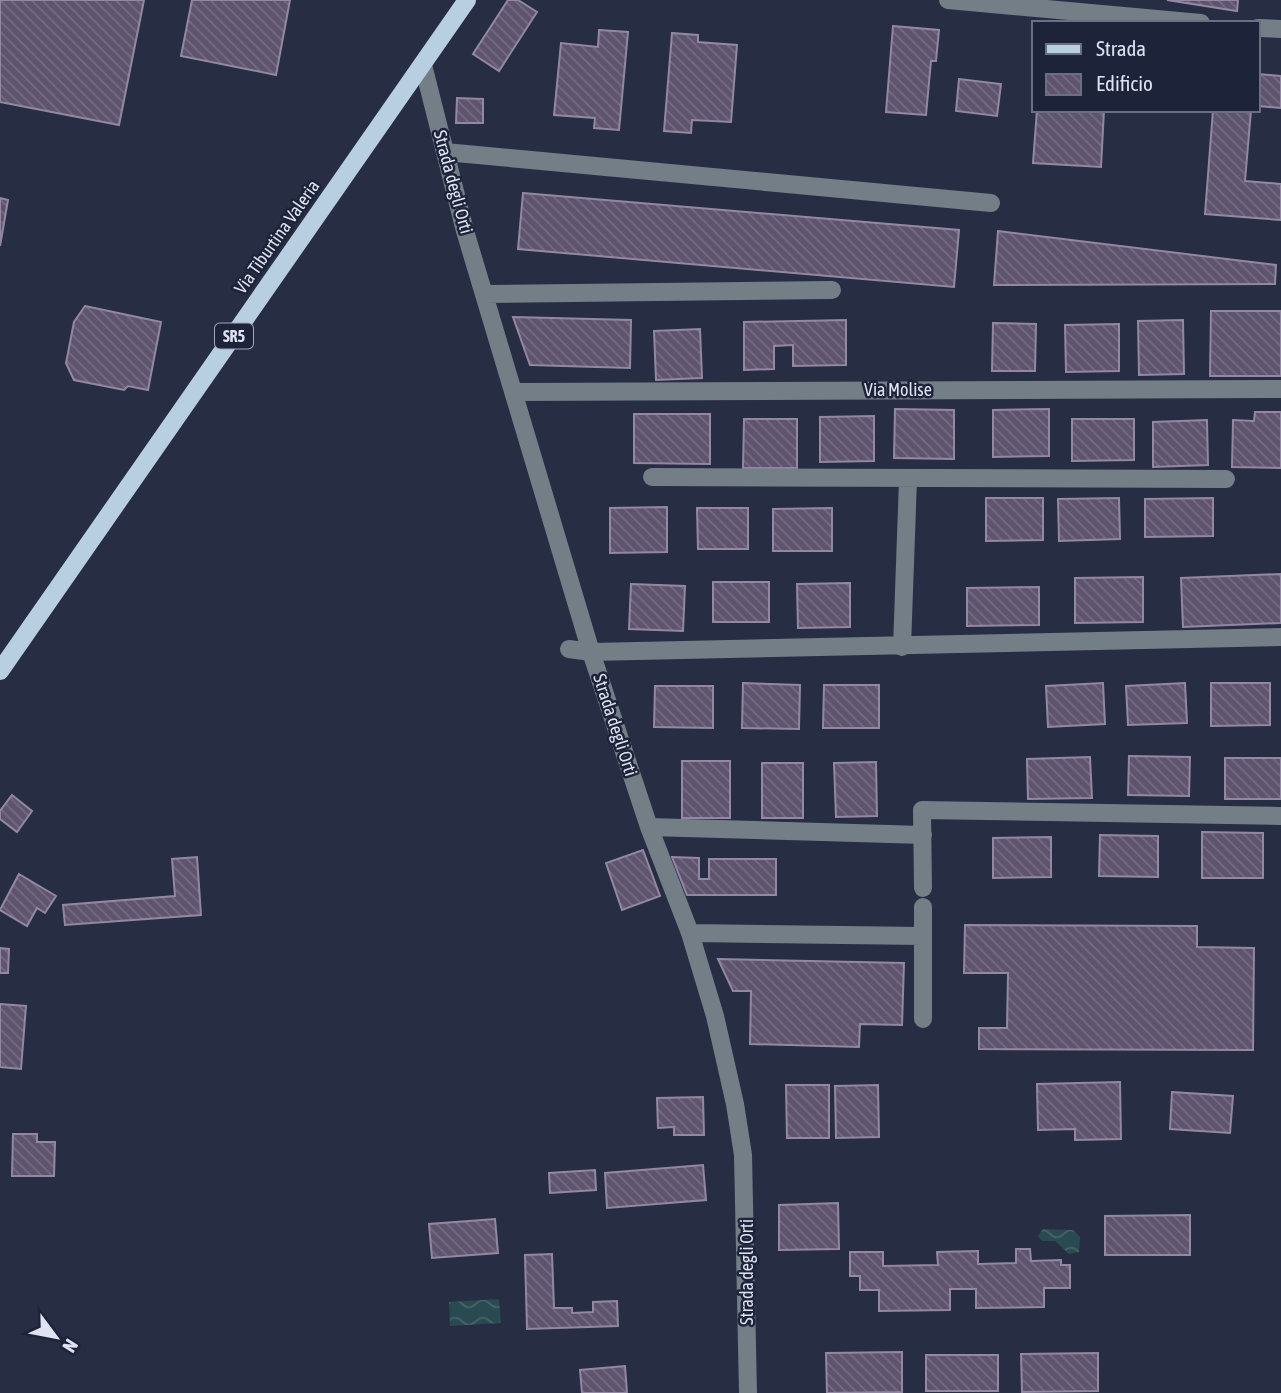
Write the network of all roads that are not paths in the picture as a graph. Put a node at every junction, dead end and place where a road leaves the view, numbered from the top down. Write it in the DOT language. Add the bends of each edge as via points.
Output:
graph roads {
  1 [pos="467,0"];
  2 [pos="948,0"];
  3 [pos="1140,8"];
  4 [pos="1193,21"];
  5 [pos="1260,27"];
  6 [pos="1281,29"];
  7 [pos="423,65"];
  8 [pos="445,152"];
  9 [pos="991,203"];
  10 [pos="831,290"];
  11 [pos="485,294"];
  12 [pos="1281,389"];
  13 [pos="515,392"];
  14 [pos="652,477"];
  15 [pos="1226,479"];
  16 [pos="908,480"];
  17 [pos="1281,637"];
  18 [pos="902,647"];
  19 [pos="569,649"];
  20 [pos="592,652"];
  21 [pos="0,671"];
  22 [pos="1281,816"];
  23 [pos="649,827"];
  24 [pos="923,835"];
  25 [pos="923,888"];
  26 [pos="923,907"];
  27 [pos="690,933"];
  28 [pos="923,936"];
  29 [pos="923,1019"];
  30 [pos="748,1393"];
  1 -- 7 [label="main road, Via Tiburtina Valeria / SR5"];
  2 -- 3 [label="street"];
  3 -- 4 [label="street"];
  5 -- 6 [label="street"];
  7 -- 8 [label="street, Strada degli Orti"];
  7 -- 21 [label="main road, Via Tiburtina Valeria / SR5"];
  8 -- 9 [label="street"];
  8 -- 11 [label="street, Strada degli Orti"];
  10 -- 11 [label="street"];
  11 -- 13 [label="street, Strada degli Orti"];
  12 -- 13 [label="street, Via Molise"];
  13 -- 20 [label="street, Strada degli Orti"];
  14 -- 16 [label="street"];
  15 -- 16 [label="street"];
  16 -- 18 [label="street"];
  17 -- 18 [label="street"];
  18 -- 20 [label="street"];
  19 -- 20 [label="street"];
  20 -- 23 [label="street, Strada degli Orti"];
  22 -- 24 [label="street" via="922,810"];
  23 -- 24 [label="street"];
  23 -- 27 [label="street, Strada degli Orti"];
  24 -- 25 [label="street"];
  26 -- 28 [label="street"];
  27 -- 28 [label="street"];
  27 -- 30 [label="street, Strada degli Orti" via="715,1016 743,1155"];
  28 -- 29 [label="street"];
}
